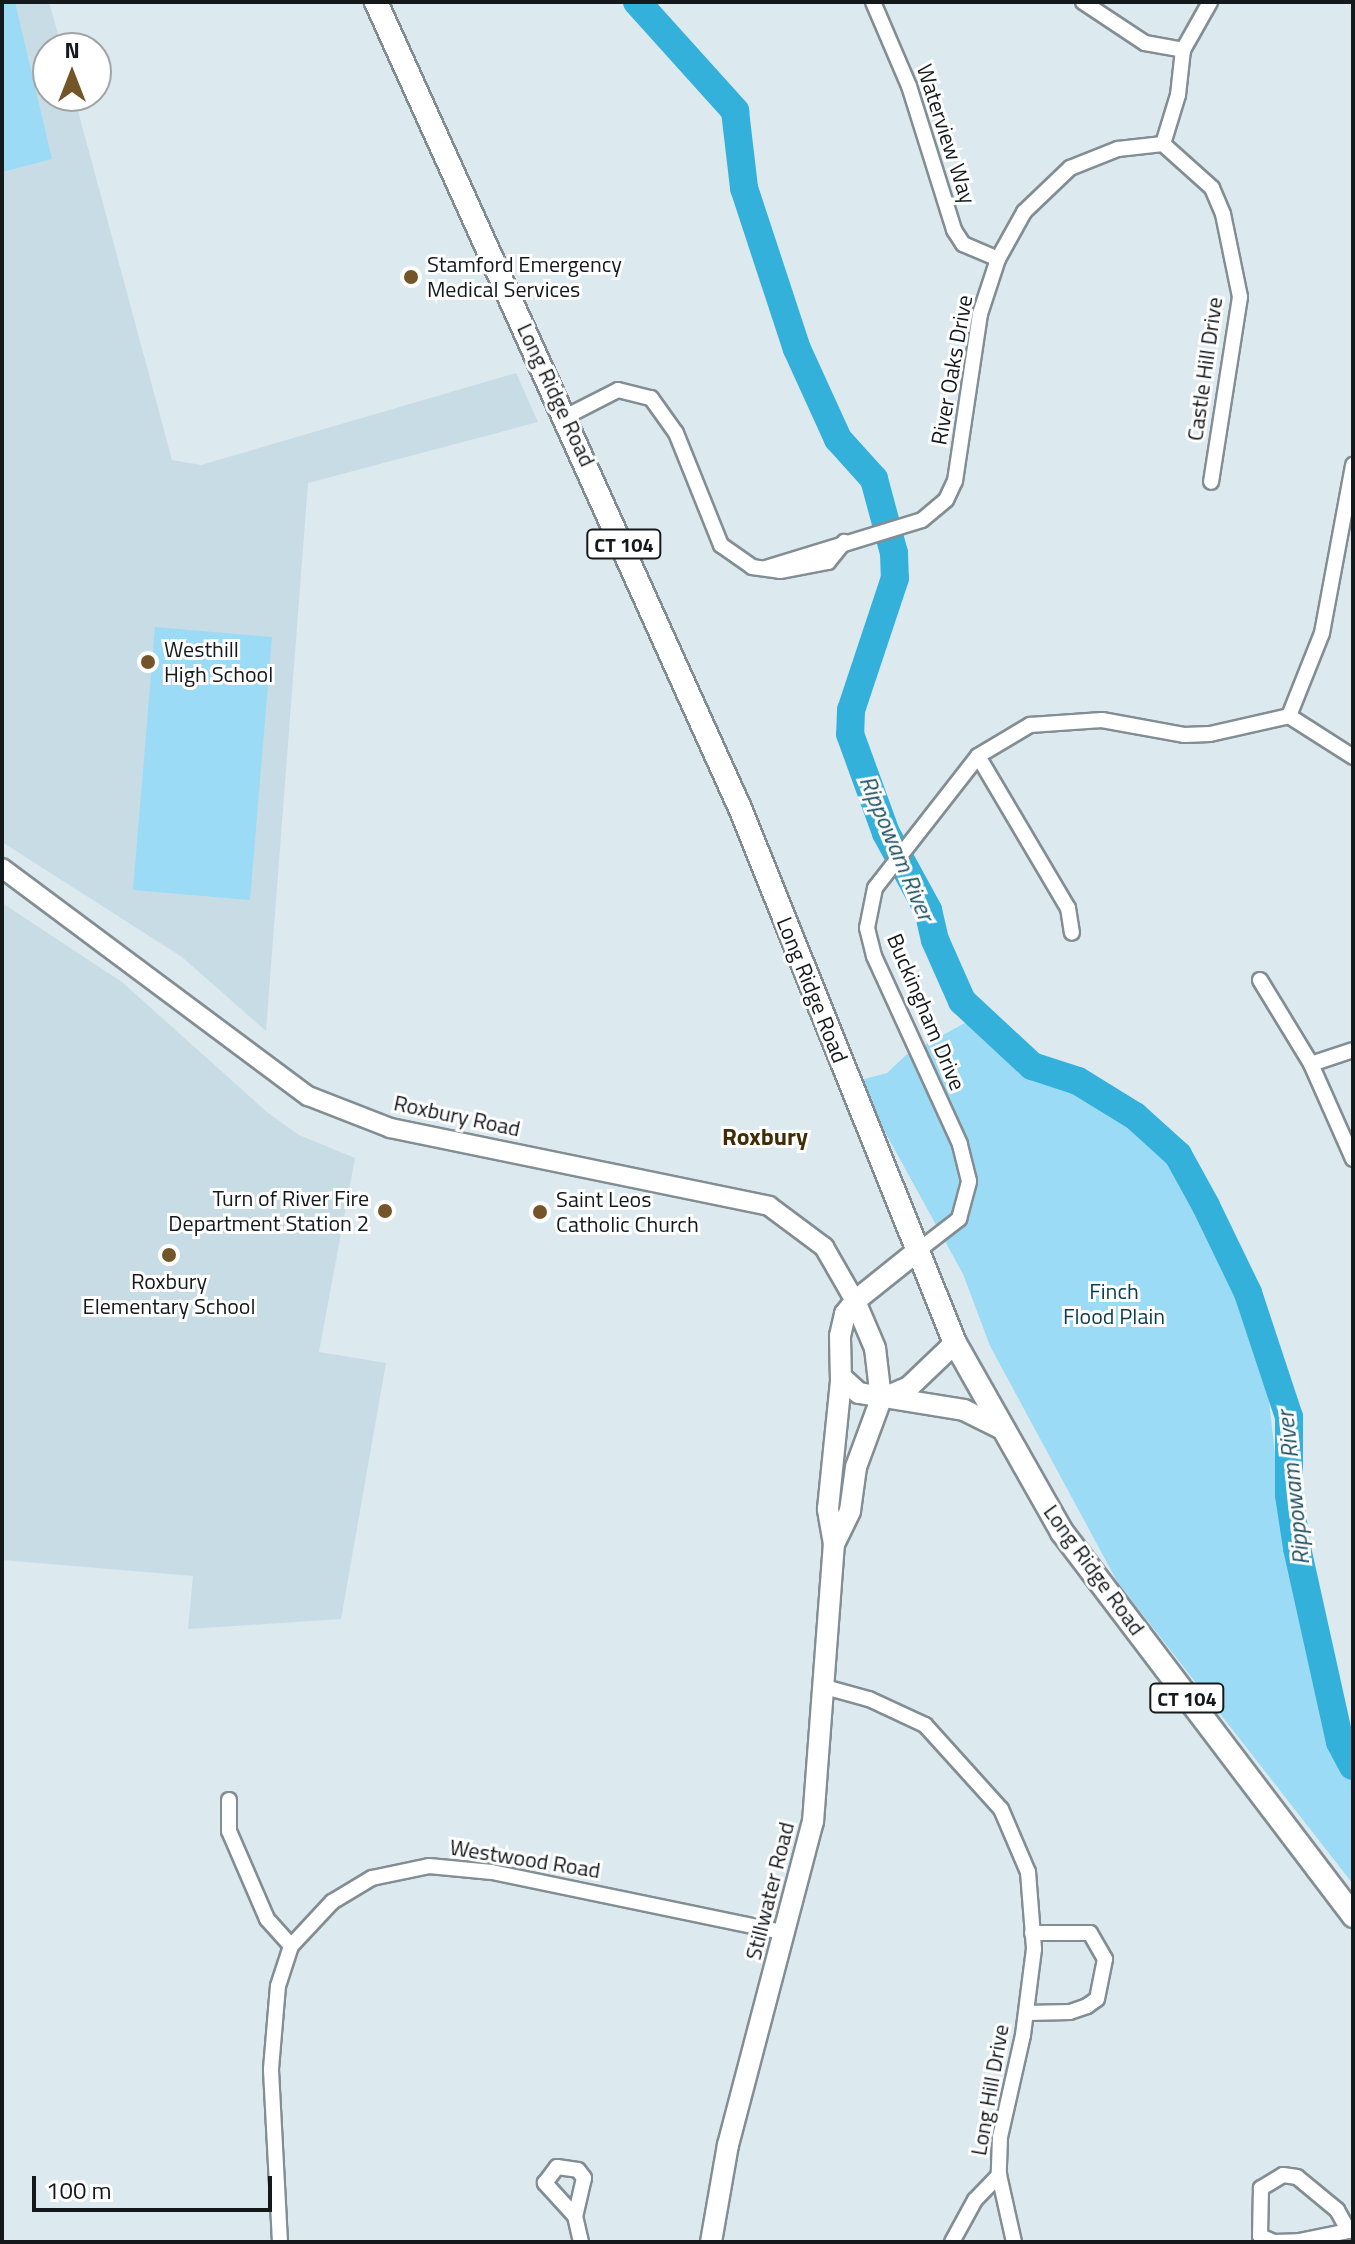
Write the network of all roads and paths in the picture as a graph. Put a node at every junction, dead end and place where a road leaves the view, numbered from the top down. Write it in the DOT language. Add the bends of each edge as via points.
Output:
graph roads {
  1 [pos="376,2"];
  2 [pos="873,2"];
  3 [pos="1083,2"];
  4 [pos="1210,2"];
  5 [pos="1183,50"];
  6 [pos="1163,144"];
  7 [pos="998,259"];
  8 [pos="567,416"];
  9 [pos="1353,465"];
  10 [pos="1211,482"];
  11 [pos="1289,716"];
  12 [pos="978,756"];
  13 [pos="1353,757"];
  14 [pos="2,868"];
  15 [pos="1072,933"];
  16 [pos="1260,980"];
  17 [pos="1353,1050"];
  18 [pos="1311,1064"];
  19 [pos="1353,1159"];
  20 [pos="915,1253"];
  21 [pos="855,1301"];
  22 [pos="955,1343"];
  23 [pos="841,1377"];
  24 [pos="881,1399"];
  25 [pos="1000,1428"];
  26 [pos="834,1544"];
  27 [pos="825,1687"];
  28 [pos="229,1800"];
  29 [pos="1353,1916"];
  30 [pos="786,1933"];
  31 [pos="1032,1933"];
  32 [pos="291,1946"];
  33 [pos="1026,2013"];
  34 [pos="999,2175"];
  35 [pos="575,2216"];
  36 [pos="1350,2229"];
  37 [pos="280,2242"];
  38 [pos="581,2242"];
  39 [pos="711,2242"];
  40 [pos="952,2242"];
  41 [pos="1014,2242"];
  1 -- 8 [label="main road, Long Ridge Road / CT 104"];
  2 -- 7 [label="street, Waterview Way" via="909,86 954,230 963,244"];
  3 -- 5 [label="street" via="1145,43"];
  4 -- 5 [label="street"];
  5 -- 6 [label="street" via="1178,95"];
  6 -- 7 [label="street, River Oaks Drive" via="1118,149 1070,168 1024,212"];
  6 -- 10 [label="street, Castle Hill Drive" via="1212,188 1223,214 1240,297"];
  7 -- 8 [label="street, River Oaks Drive" via="980,314 955,481 946,500 922,520 844,542 828,562 795,570 766,568 740,561 721,545 676,433 651,398 618,390"];
  8 -- 20 [label="main road, Long Ridge Road / CT 104" via="740,808"];
  9 -- 11 [label="street" via="1322,633"];
  11 -- 12 [label="street, Buckingham Drive" via="1184,735 1102,720 1030,725"];
  11 -- 13 [label="street"];
  12 -- 15 [label="street" via="1068,908"];
  12 -- 20 [label="street, Buckingham Drive" via="875,888 867,928 874,956 960,1144 969,1181 959,1219"];
  14 -- 21 [label="street, Roxbury Road" via="308,1096 390,1128 769,1206 824,1247"];
  16 -- 18 [label="street"];
  17 -- 18 [label="street"];
  18 -- 19 [label="street"];
  20 -- 21 [label="main road"];
  20 -- 22 [label="main road, Long Ridge Road / CT 104"];
  21 -- 23 [label="main road, Stillwater Road" via="845,1314 840,1336"];
  21 -- 24 [label="main road, Stillwater Road" via="875,1348"];
  22 -- 24 [label="main road" via="909,1387"];
  22 -- 25 [label="main road, Long Ridge Road / CT 104"];
  23 -- 24 [label="main road" via="859,1393"];
  23 -- 26 [label="main road, Stillwater Road" via="828,1509"];
  24 -- 25 [label="main road" via="964,1410"];
  24 -- 26 [label="main road, Stillwater Road" via="856,1467 850,1511"];
  25 -- 29 [label="main road, Long Ridge Road / CT 104" via="1062,1532"];
  26 -- 27 [label="main road, Stillwater Road"];
  27 -- 30 [label="main road, Stillwater Road" via="813,1822"];
  27 -- 31 [label="street, Long Hill Drive" via="869,1699 925,1725 964,1762 1001,1809 1028,1872"];
  28 -- 32 [label="street" via="229,1831 267,1919"];
  30 -- 32 [label="street, Westwood Road" via="507,1875 429,1866 372,1878 332,1902"];
  30 -- 39 [label="main road, Stillwater Road" via="728,2145"];
  31 -- 33 [label="street, Long Hill Drive"];
  31 -- 33 [label="street, Long Hill Drive" via="1090,1933 1105,1959 1097,1999 1087,2006 1070,2012"];
  32 -- 37 [label="street, Westwood Road" via="278,1986 271,2069"];
  33 -- 34 [label="street, Long Hill Drive" via="1000,2137"];
  34 -- 40 [label="street, Long Hill Drive" via="975,2200"];
  34 -- 41 [label="street, Long Hill Drive"];
  35 -- 38 [label="street"];
  36 -- 36 [label="street" via="1337,2210 1297,2177 1283,2175 1261,2188 1260,2236 1274,2242 1299,2241"];
}
